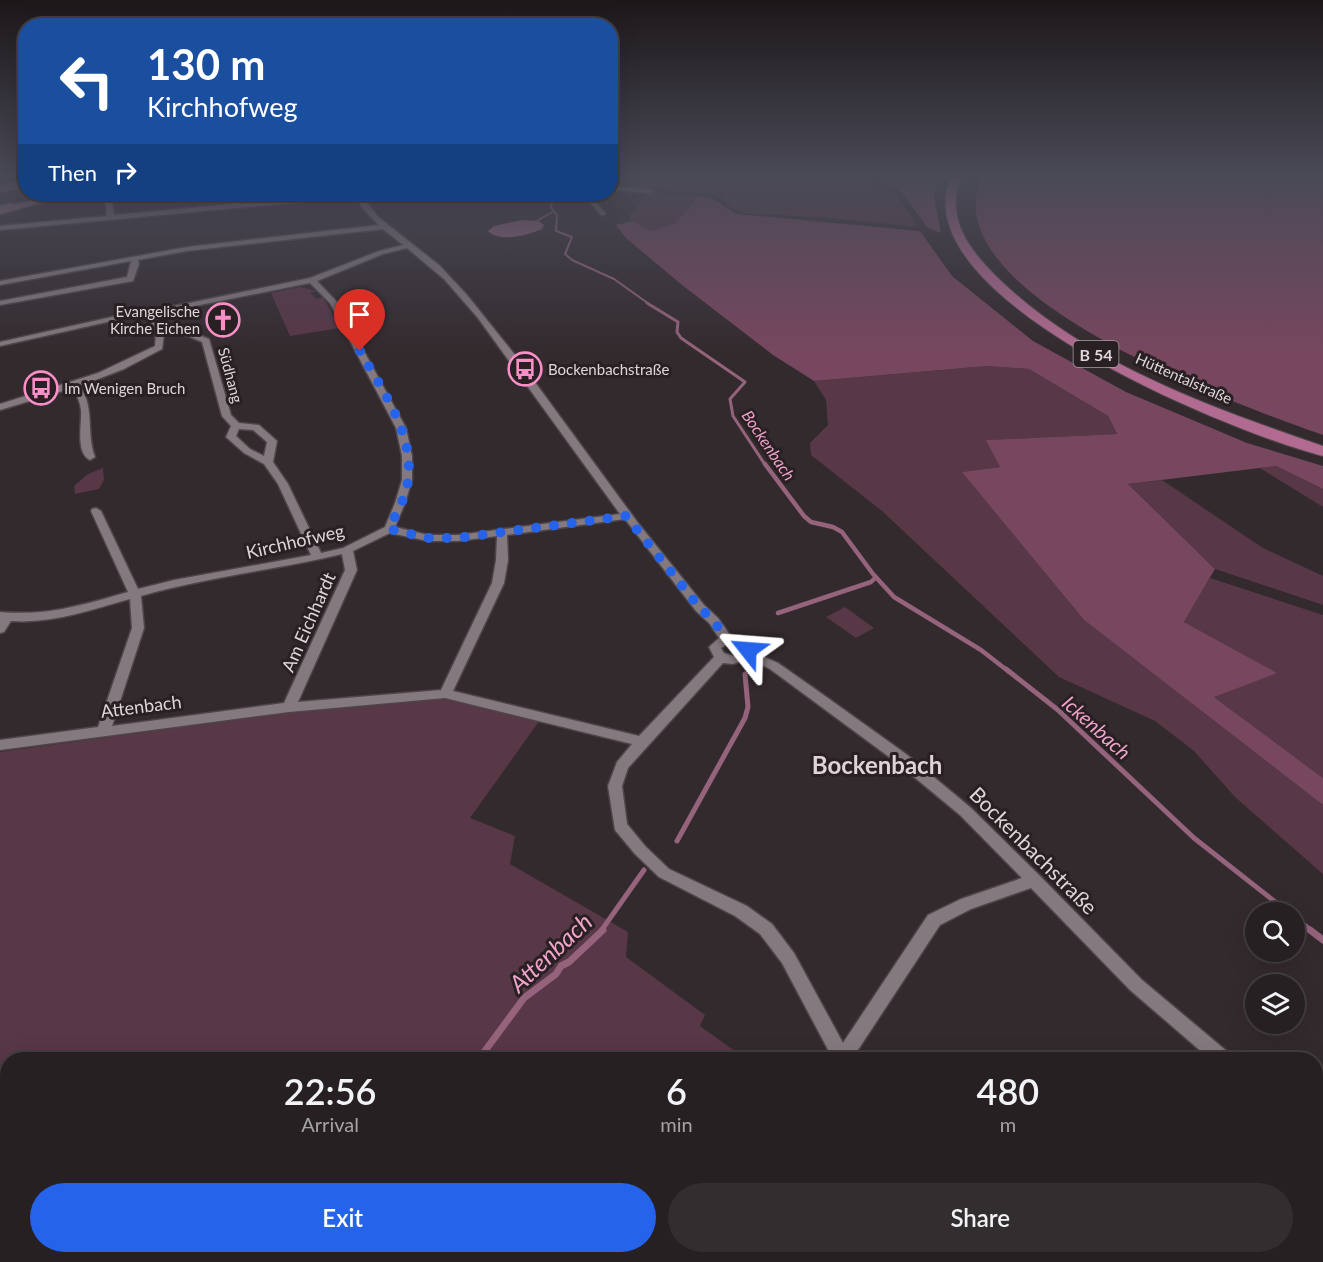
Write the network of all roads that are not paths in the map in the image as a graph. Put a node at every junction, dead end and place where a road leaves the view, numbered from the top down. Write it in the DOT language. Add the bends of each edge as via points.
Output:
graph roads {
  1 [pos="304,236"];
  2 [pos="396,236"];
  3 [pos="957,236"];
  4 [pos="971,236"];
  5 [pos="410,245"];
  6 [pos="134,258"];
  7 [pos="312,280"];
  8 [pos="0,283"];
  9 [pos="0,303"];
  10 [pos="150,313"];
  11 [pos="160,332"];
  12 [pos="0,344"];
  13 [pos="75,385"];
  14 [pos="0,407"];
  15 [pos="236,426"];
  16 [pos="1323,442"];
  17 [pos="1323,451"];
  18 [pos="90,457"];
  19 [pos="268,462"];
  20 [pos="96,511"];
  21 [pos="626,516"];
  22 [pos="389,529"];
  23 [pos="502,533"];
  24 [pos="347,550"];
  25 [pos="318,557"];
  26 [pos="135,594"];
  27 [pos="2,621"];
  28 [pos="726,639"];
  29 [pos="747,654"];
  30 [pos="721,657"];
  31 [pos="445,694"];
  32 [pos="289,707"];
  33 [pos="104,730"];
  34 [pos="642,742"];
  35 [pos="0,745"];
  36 [pos="1035,880"];
  37 [pos="838,1052"];
  38 [pos="847,1052"];
  39 [pos="1214,1052"];
  1 -- 6 [label="street"];
  2 -- 5 [label="street"];
  3 -- 17 [label="highway, Hüttentalstraße / B 54" via="989,277 1017,303 1056,330 1160,387"];
  4 -- 16 [label="highway, Hüttentalstraße / B 54" via="995,269 1031,301 1097,344 1173,382"];
  5 -- 7 [label="street" via="381,252"];
  5 -- 21 [label="street" via="446,275 494,333"];
  6 -- 8 [label="street"];
  6 -- 9 [label="street" via="130,279"];
  7 -- 10 [label="street"];
  7 -- 22 [label="street" via="333,302 406,443 405,494"];
  10 -- 11 [label="street"];
  10 -- 12 [label="street"];
  11 -- 13 [label="street" via="159,346 149,353 129,365"];
  11 -- 15 [label="street, Südhang" via="196,334 206,341 227,416"];
  13 -- 14 [label="street"];
  13 -- 18 [label="street" via="87,404 86,449"];
  15 -- 19 [label="street, Südhang" via="231,437"];
  15 -- 19 [label="street, Südhang" via="256,428 272,441"];
  19 -- 25 [label="street, Südhang" via="283,484"];
  20 -- 26 [label="street"];
  21 -- 23 [label="street"];
  21 -- 28 [label="street"];
  22 -- 23 [label="street" via="442,539"];
  22 -- 24 [label="street, Kirchhofweg"];
  23 -- 31 [label="street" via="498,583"];
  24 -- 25 [label="street, Kirchhofweg"];
  24 -- 32 [label="street, Am Eichhardt" via="351,570"];
  25 -- 26 [label="street, Kirchhofweg"];
  26 -- 27 [label="street, Kirchhofweg" via="62,615"];
  26 -- 33 [label="street" via="138,628"];
  28 -- 29 [label="street" via="742,641 748,647"];
  28 -- 30 [label="street" via="715,647"];
  29 -- 30 [label="street" via="736,660"];
  29 -- 36 [label="street, Bockenbachstraße" via="774,666 901,758 965,811"];
  30 -- 34 [label="street"];
  31 -- 32 [label="street, Attenbach"];
  31 -- 34 [label="street, Attenbach"];
  32 -- 33 [label="street, Attenbach"];
  33 -- 35 [label="street, Attenbach"];
  34 -- 37 [label="street" via="622,766 615,786 620,826 664,873 766,929 788,958"];
  36 -- 38 [label="street" via="966,904 934,920"];
  36 -- 39 [label="street, Bockenbachstraße" via="1136,985"];
}
